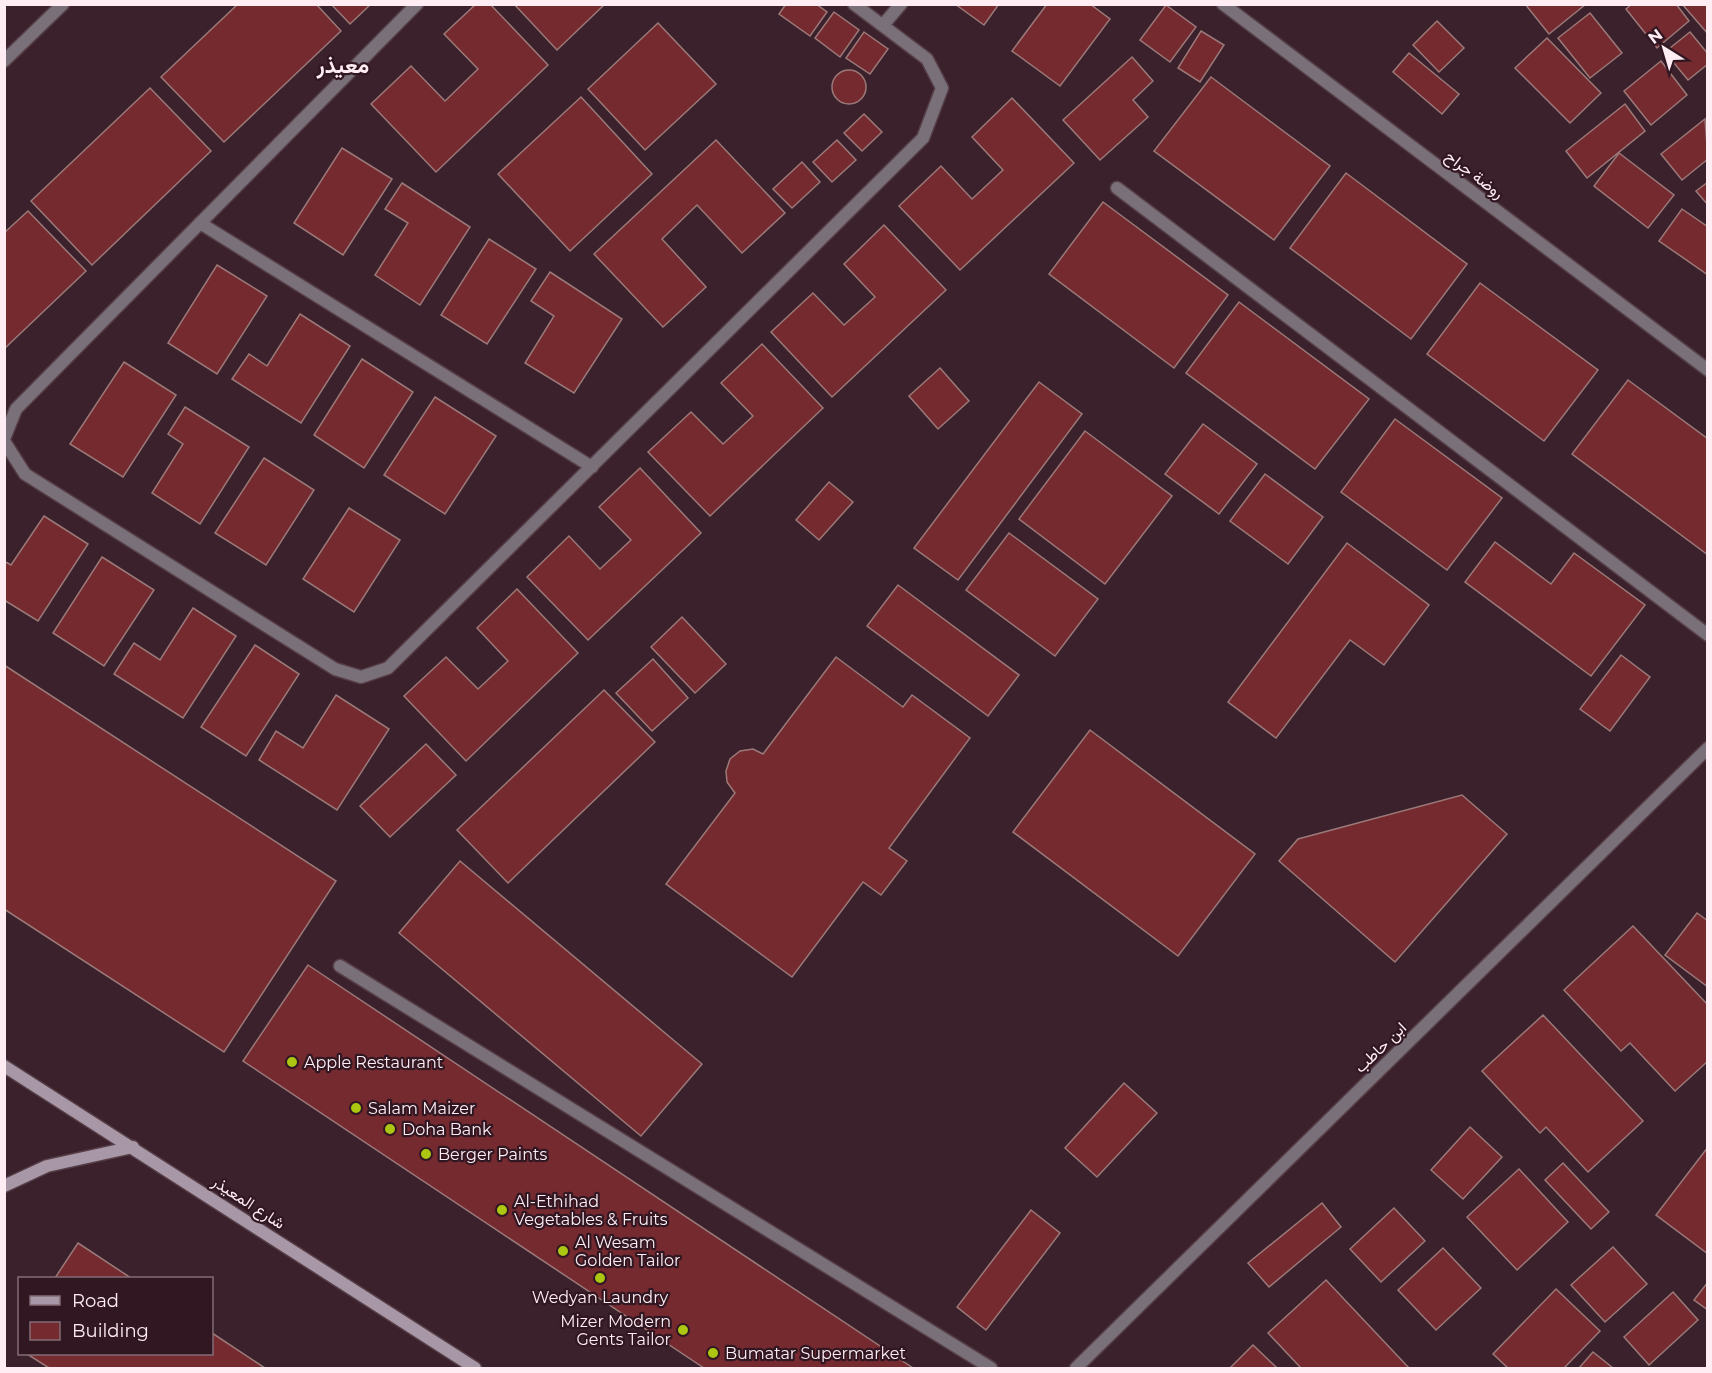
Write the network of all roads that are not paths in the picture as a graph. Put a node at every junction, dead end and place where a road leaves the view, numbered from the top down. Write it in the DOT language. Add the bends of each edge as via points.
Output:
graph roads {
  1 [pos="63,4"];
  2 [pos="417,4"];
  3 [pos="855,4"];
  4 [pos="901,4"];
  5 [pos="1223,4"];
  6 [pos="883,26"];
  7 [pos="4,61"];
  8 [pos="1117,188"];
  9 [pos="200,223"];
  10 [pos="1707,370"];
  11 [pos="4,440"];
  12 [pos="592,466"];
  13 [pos="1707,635"];
  14 [pos="1707,748"];
  15 [pos="340,966"];
  16 [pos="4,1066"];
  17 [pos="133,1147"];
  18 [pos="4,1186"];
  19 [pos="475,1368"];
  20 [pos="991,1368"];
  21 [pos="1076,1368"];
  1 -- 7 [label="street"];
  2 -- 9 [label="street"];
  3 -- 6 [label="street"];
  4 -- 6 [label="street"];
  5 -- 10 [label="street, روضة جراح"];
  6 -- 12 [label="street" via="927,59 942,88 923,138"];
  8 -- 13 [label="street"];
  9 -- 11 [label="street" via="16,409"];
  9 -- 12 [label="street"];
  11 -- 12 [label="street" via="25,474 335,669 361,677 388,668"];
  14 -- 21 [label="street, ابن حاطب"];
  15 -- 20 [label="street"];
  16 -- 17 [label="street, شارع المعيذر"];
  17 -- 18 [label="street" via="47,1166"];
  17 -- 19 [label="street, شارع المعيذر"];
}
